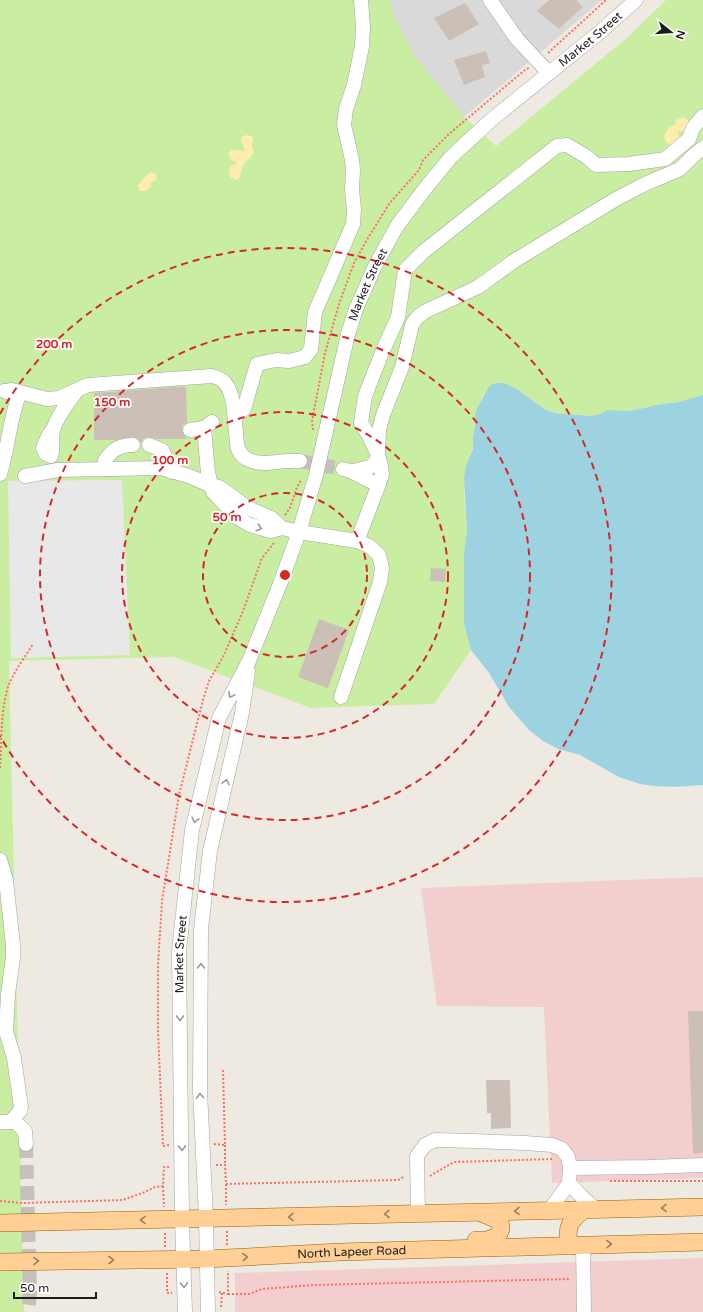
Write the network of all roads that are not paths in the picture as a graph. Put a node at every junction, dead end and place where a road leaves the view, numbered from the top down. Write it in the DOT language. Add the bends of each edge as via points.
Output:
graph roads {
  1 [pos="361,0"];
  2 [pos="490,0"];
  3 [pos="636,0"];
  4 [pos="549,73"];
  5 [pos="703,116"];
  6 [pos="703,148"];
  7 [pos="3,390"];
  8 [pos="76,392"];
  9 [pos="235,417"];
  10 [pos="202,427"];
  11 [pos="53,429"];
  12 [pos="149,445"];
  13 [pos="133,446"];
  14 [pos="378,455"];
  15 [pos="300,460"];
  16 [pos="107,470"];
  17 [pos="172,472"];
  18 [pos="0,474"];
  19 [pos="24,476"];
  20 [pos="379,484"];
  21 [pos="210,485"];
  22 [pos="298,532"];
  23 [pos="358,541"];
  24 [pos="249,661"];
  25 [pos="341,697"];
  26 [pos="0,860"];
  27 [pos="0,1122"];
  28 [pos="15,1122"];
  29 [pos="26,1144"];
  30 [pos="703,1165"];
  31 [pos="570,1168"];
  32 [pos="569,1183"];
  33 [pos="703,1206"];
  34 [pos="590,1209"];
  35 [pos="549,1211"];
  36 [pos="478,1212"];
  37 [pos="418,1214"];
  38 [pos="182,1219"];
  39 [pos="206,1219"];
  40 [pos="4,1226"];
  41 [pos="703,1242"];
  42 [pos="577,1245"];
  43 [pos="340,1252"];
  44 [pos="183,1258"];
  45 [pos="206,1259"];
  46 [pos="0,1262"];
  47 [pos="185,1312"];
  48 [pos="208,1312"];
  49 [pos="584,1312"];
  1 -- 9 [label="street" via="362,46 344,125 353,165 353,224 316,312 311,350 305,357 257,364 244,408"];
  2 -- 4 [label="street" via="517,39"];
  3 -- 4 [label="street, Market Street"];
  4 -- 22 [label="street, Market Street" via="451,156 410,208 384,248 365,287 348,334 316,475"];
  5 -- 14 [label="street" via="689,139 665,159 596,165 566,145 557,146 423,252 405,270 398,317 365,396 362,423"];
  6 -- 14 [label="street" via="680,169 616,199 514,261 478,287 426,311 414,320 399,377 383,415"];
  7 -- 8 [label="street" via="47,399"];
  7 -- 18 [label="street" via="18,398 12,414 7,450"];
  8 -- 9 [label="street" via="88,385 212,376 223,380 229,388"];
  8 -- 11 [label="street"];
  9 -- 15 [label="street" via="238,450 248,459 266,462"];
  10 -- 21 [label="street"];
  12 -- 17 [label="street" via="162,450"];
  13 -- 16 [label="street" via="124,445 111,452 105,460"];
  14 -- 20 [label="street" via="382,474"];
  14 -- 20 [label="street" via="374,465 348,470"];
  16 -- 17 [label="street" via="161,468"];
  16 -- 19 [label="street" via="58,470"];
  17 -- 21 [label="street"];
  20 -- 23 [label="street"];
  21 -- 22 [label="street" via="213,492 238,518 250,525 271,531 282,528"];
  22 -- 23 [label="street"];
  22 -- 24 [label="street, Market Street"];
  23 -- 25 [label="street" via="369,546 379,556 382,568 380,582"];
  24 -- 38 [label="street, Market Street, one-way" via="219,718 192,830 179,950"];
  39 -- 24 [label="street, Market Street, one-way" via="200,1090 201,929 210,851 242,713"];
  26 -- 28 [label="street" via="6,880 13,945 6,1031 14,1058 20,1107 20,1111 13,1119"];
  27 -- 28 [label="street"];
  28 -- 29 [label="street" via="25,1131"];
  30 -- 31 [label="street"];
  31 -- 32 [label="street"];
  31 -- 37 [label="street" via="568,1157 562,1149 552,1145 435,1140 424,1145 417,1156"];
  32 -- 34 [label="street"];
  32 -- 35 [label="street"];
  33 -- 34 [label="main road, one-way"];
  34 -- 35 [label="main road"];
  34 -- 42 [label="main road" via="573,1218 569,1226 568,1237"];
  35 -- 36 [label="main road, one-way"];
  36 -- 37 [label="main road"];
  36 -- 43 [label="main road" via="500,1221 498,1236 487,1240 362,1244"];
  37 -- 39 [label="main road, one-way"];
  38 -- 39 [label="main road"];
  38 -- 40 [label="main road, one-way"];
  38 -- 44 [label="street, Market Street"];
  39 -- 45 [label="street, Market Street"];
  42 -- 41 [label="main road, North Lapeer Road, one-way"];
  42 -- 43 [label="main road, North Lapeer Road"];
  42 -- 49 [label="street" via="583,1280"];
  45 -- 43 [label="main road, North Lapeer Road, one-way"];
  44 -- 45 [label="main road, North Lapeer Road"];
  46 -- 44 [label="main road, North Lapeer Road, one-way"];
  44 -- 47 [label="street, Market Street, one-way"];
  45 -- 48 [label="street, Market Street"];
}
